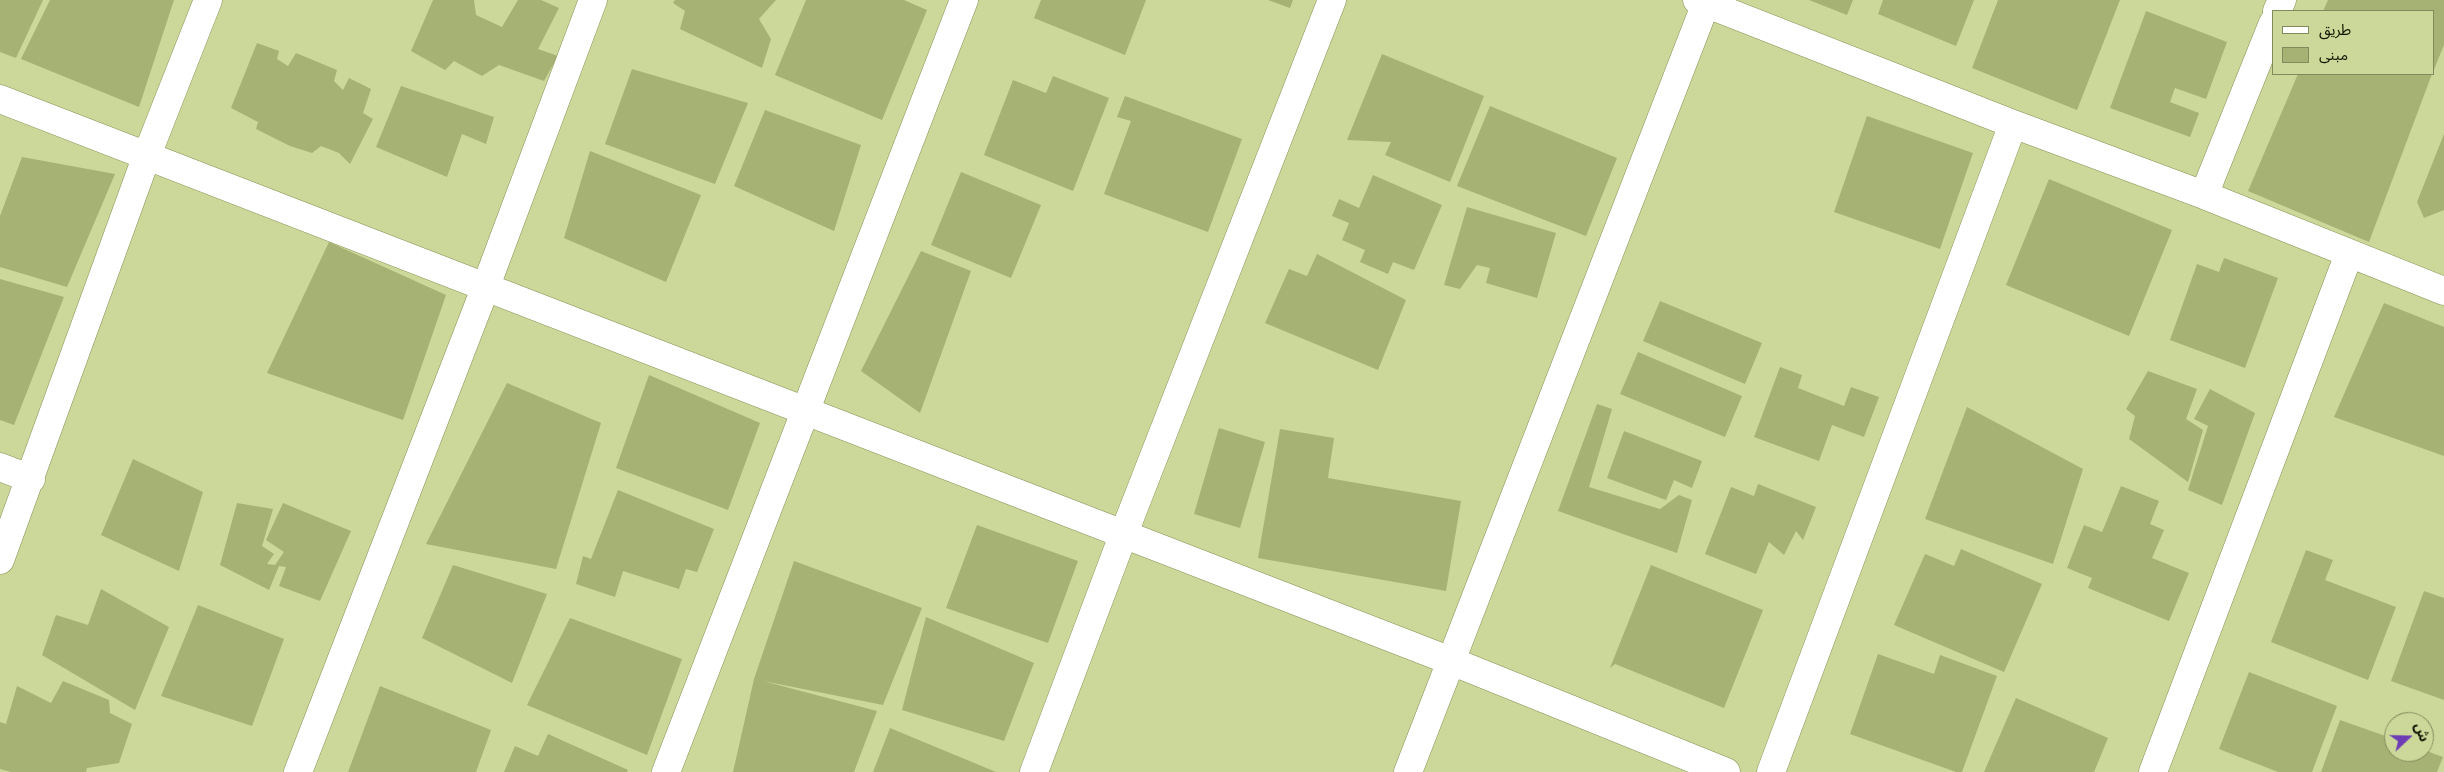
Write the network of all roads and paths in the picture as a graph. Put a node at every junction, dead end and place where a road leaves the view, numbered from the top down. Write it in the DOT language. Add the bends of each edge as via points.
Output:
graph roads {
  1 [pos="208,0"];
  2 [pos="593,0"];
  3 [pos="964,0"];
  4 [pos="1332,0"];
  5 [pos="1702,2"];
  6 [pos="2272,25"];
  7 [pos="0,99"];
  8 [pos="2013,124"];
  9 [pos="147,155"];
  10 [pos="2204,195"];
  11 [pos="2348,254"];
  12 [pos="486,286"];
  13 [pos="2444,291"];
  14 [pos="806,411"];
  15 [pos="0,467"];
  16 [pos="31,479"];
  17 [pos="1124,533"];
  18 [pos="0,560"];
  19 [pos="1451,660"];
  20 [pos="298,772"];
  21 [pos="666,772"];
  22 [pos="1034,772"];
  23 [pos="1408,772"];
  24 [pos="1726,772"];
  25 [pos="1771,772"];
  26 [pos="2153,772"];
  1 -- 9 [label="street"];
  2 -- 12 [label="street"];
  3 -- 14 [label="street"];
  4 -- 17 [label="street"];
  5 -- 8 [label="street"];
  5 -- 19 [label="street"];
  6 -- 10 [label="street"];
  7 -- 9 [label="street"];
  8 -- 10 [label="street"];
  8 -- 25 [label="street"];
  9 -- 12 [label="street"];
  9 -- 16 [label="street"];
  10 -- 11 [label="street"];
  11 -- 13 [label="street"];
  11 -- 26 [label="street"];
  12 -- 14 [label="street"];
  12 -- 20 [label="street"];
  14 -- 17 [label="street"];
  14 -- 21 [label="street"];
  15 -- 16 [label="street"];
  16 -- 18 [label="street"];
  17 -- 19 [label="street"];
  17 -- 22 [label="street"];
  19 -- 23 [label="street"];
  19 -- 24 [label="street"];
}
